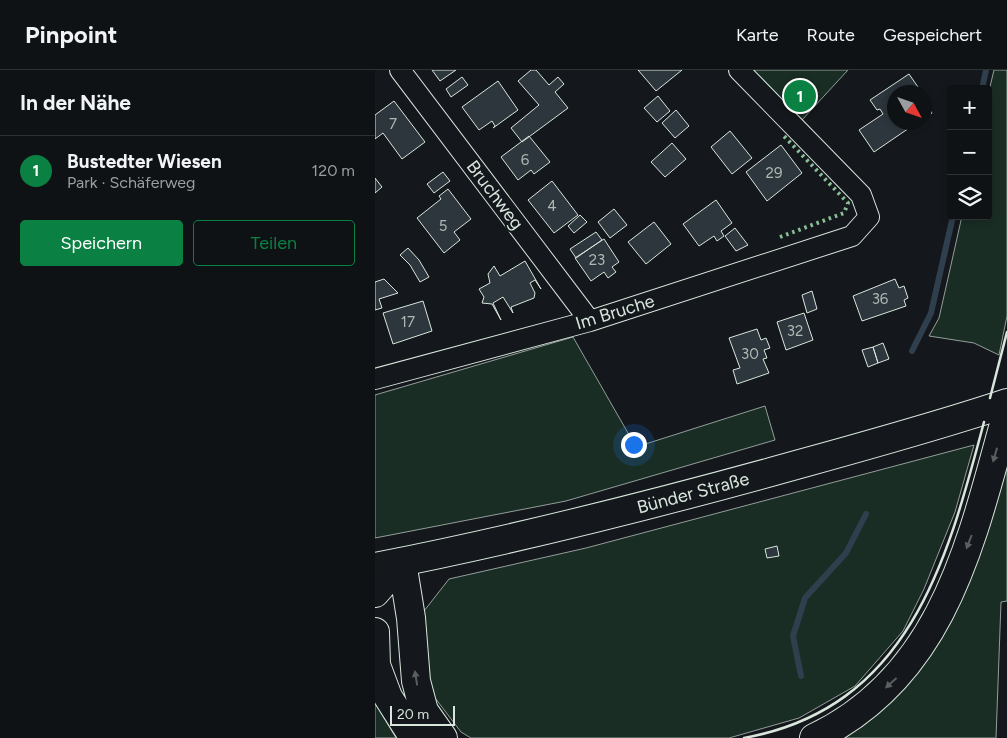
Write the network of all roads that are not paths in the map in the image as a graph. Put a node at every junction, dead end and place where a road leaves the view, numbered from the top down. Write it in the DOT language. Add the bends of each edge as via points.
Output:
graph roads {
  1 [pos="400,70"];
  2 [pos="739,70"];
  3 [pos="589,321"];
  4 [pos="375,379"];
  5 [pos="1007,404"];
  6 [pos="1007,413"];
  7 [pos="401,562"];
  8 [pos="375,567"];
  9 [pos="375,593"];
  10 [pos="375,632"];
  11 [pos="376,664"];
  12 [pos="414,738"];
  13 [pos="443,738"];
  14 [pos="814,738"];
  1 -- 3 [label="street, Bruchweg"];
  2 -- 3 [label="street, Im Bruche" via="861,196 869,217 852,236"];
  3 -- 4 [label="street, Im Bruche"];
  5 -- 7 [label="main road, Bünder Straße" via="939,426 666,500 547,531"];
  6 -- 14 [label="main road, one-way" via="976,524 948,598 925,642 897,678 857,712"];
  7 -- 8 [label="main road, Bünder Straße"];
  7 -- 9 [label="main road"];
  13 -- 7 [label="main road, one-way" via="425,711 416,680 411,618"];
  10 -- 11 [label="main road"];
  11 -- 12 [label="main road" via="388,697"];
}
